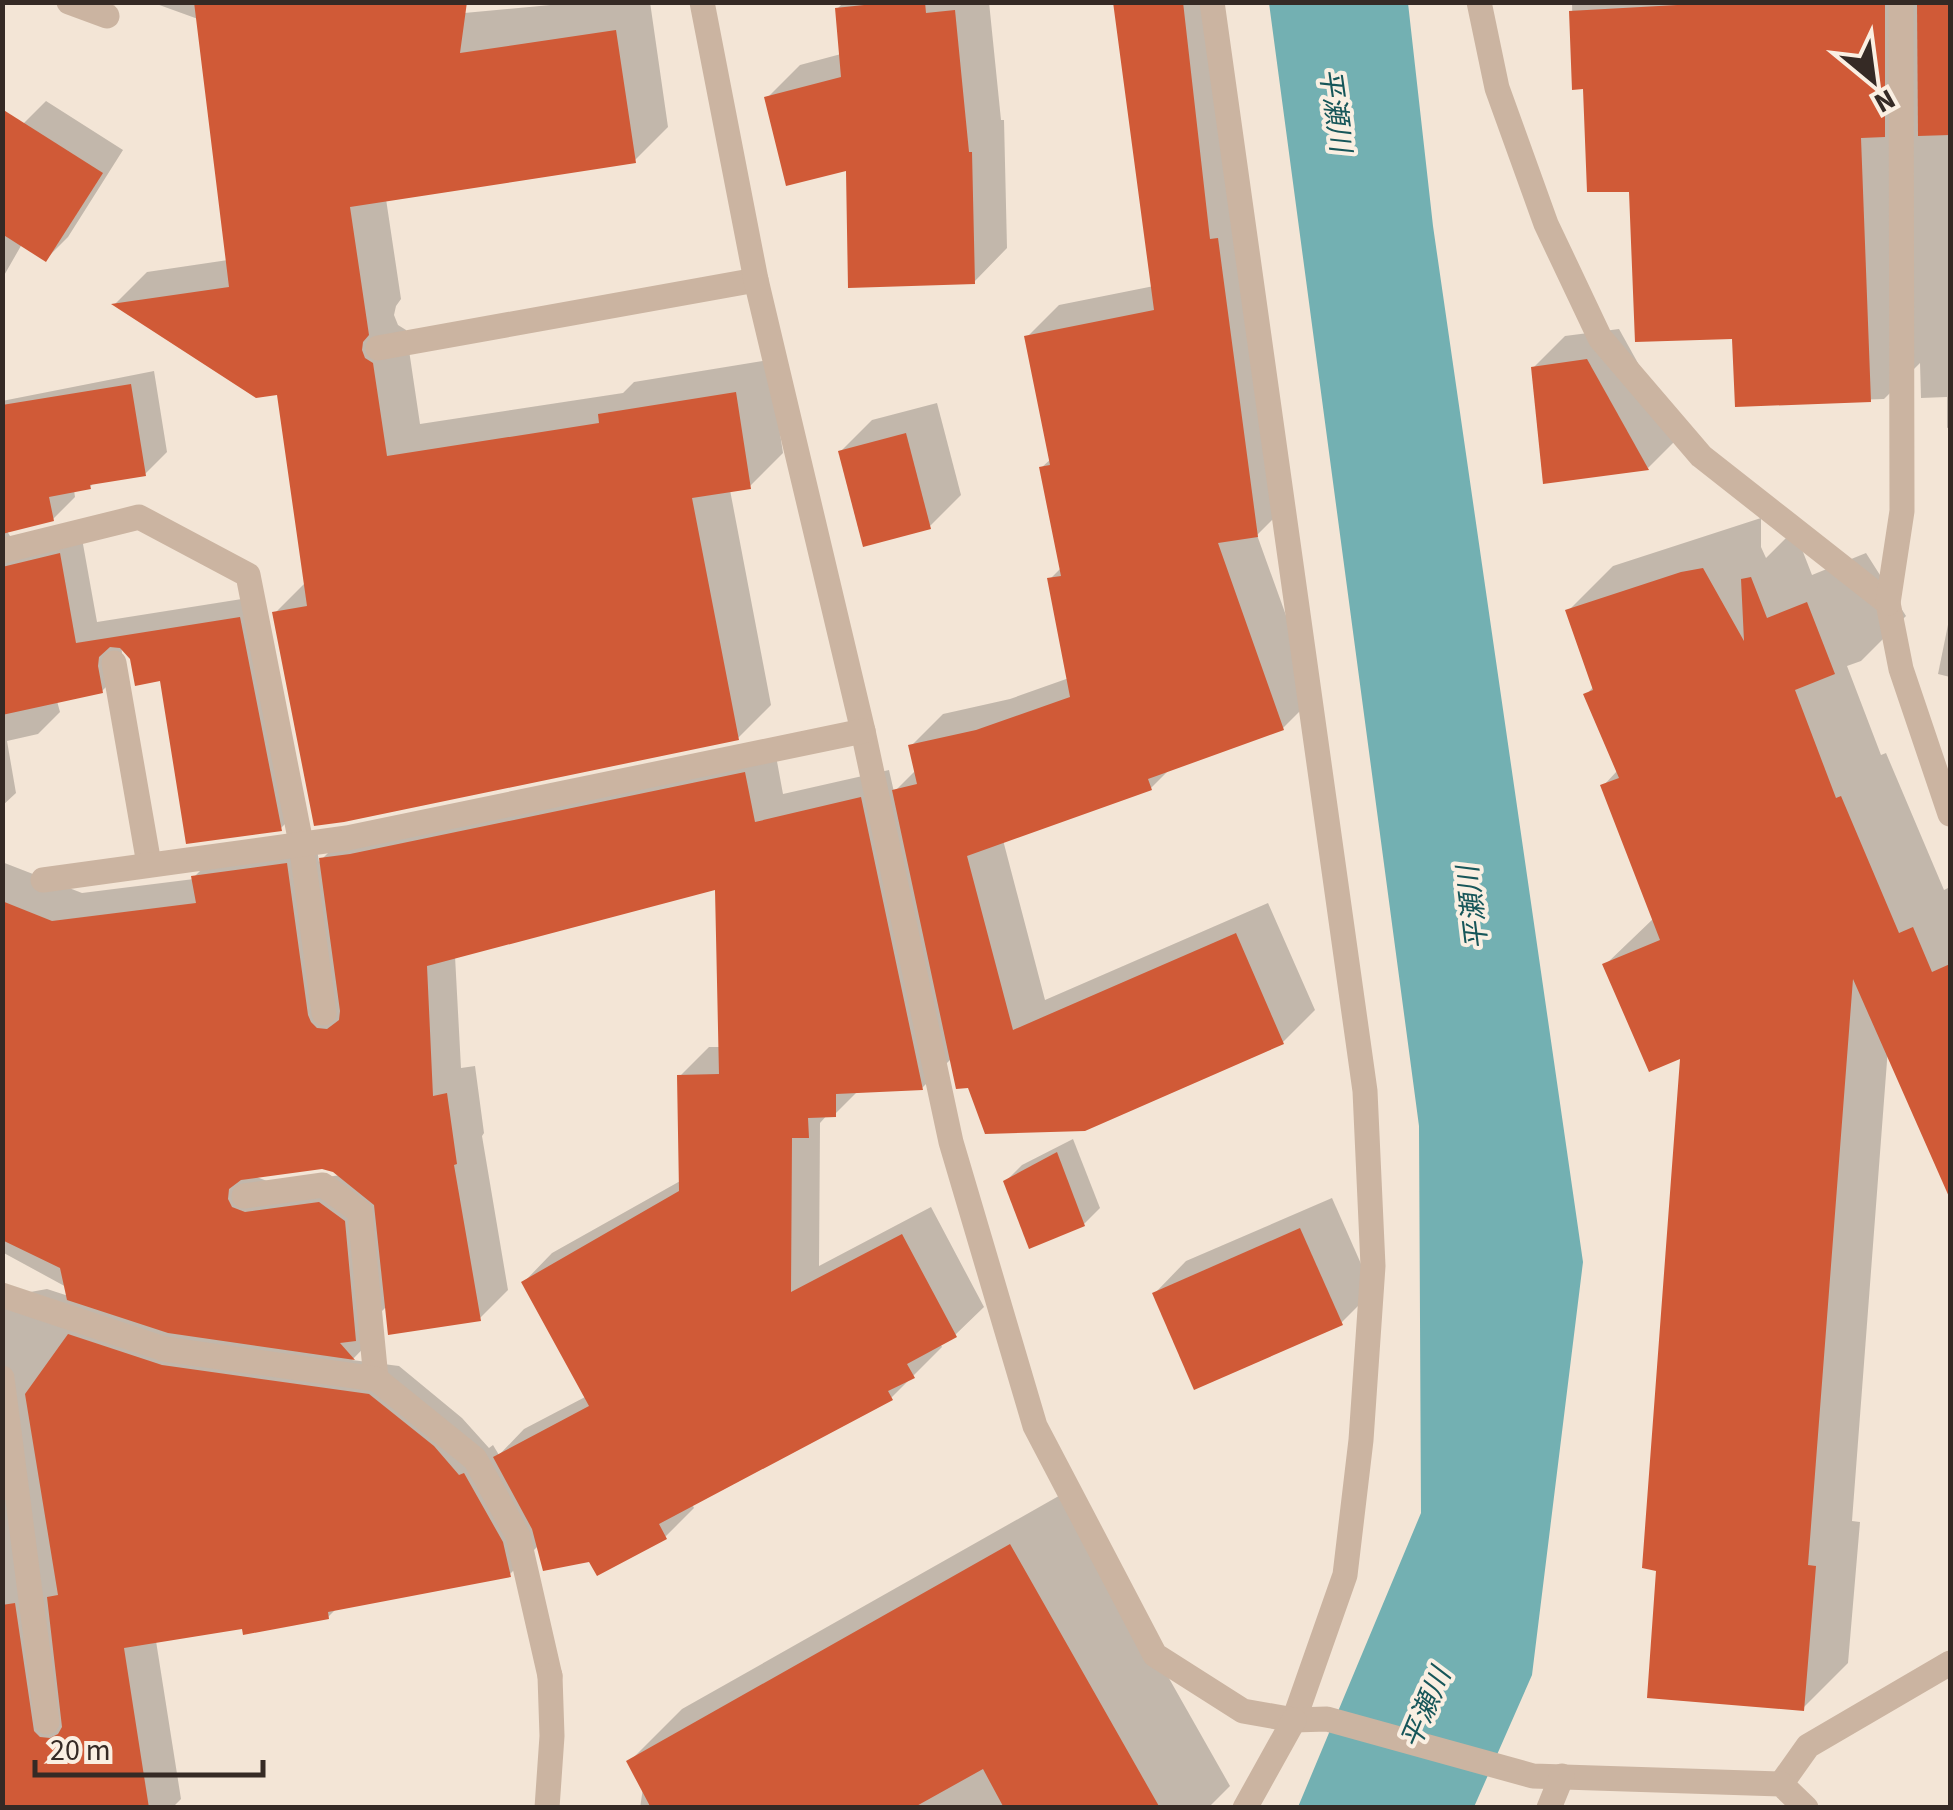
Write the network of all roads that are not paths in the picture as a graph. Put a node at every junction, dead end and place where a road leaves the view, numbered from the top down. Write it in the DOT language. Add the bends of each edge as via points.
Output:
graph roads {
  1 [pos="69,2"];
  2 [pos="702,2"];
  3 [pos="1212,2"];
  4 [pos="1479,2"];
  5 [pos="1901,2"];
  6 [pos="107,16"];
  7 [pos="756,280"];
  8 [pos="378,348"];
  9 [pos="2,551"];
  10 [pos="1888,602"];
  11 [pos="114,663"];
  12 [pos="862,730"];
  13 [pos="1950,814"];
  14 [pos="301,843"];
  15 [pos="149,864"];
  16 [pos="43,880"];
  17 [pos="324,1014"];
  18 [pos="244,1196"];
  19 [pos="2,1295"];
  20 [pos="2,1378"];
  21 [pos="376,1379"];
  22 [pos="1950,1663"];
  23 [pos="1294,1720"];
  24 [pos="47,1722"];
  25 [pos="1562,1776"];
  26 [pos="1780,1784"];
  27 [pos="548,1808"];
  28 [pos="1245,1808"];
  29 [pos="1549,1808"];
  30 [pos="1806,1808"];
  1 -- 6 [label="street"];
  2 -- 7 [label="street"];
  3 -- 23 [label="street" via="1366,1091 1374,1266 1345,1576"];
  4 -- 10 [label="street" via="1497,88 1546,224 1600,338 1701,456"];
  5 -- 10 [label="street" via="1902,511"];
  7 -- 8 [label="street"];
  7 -- 12 [label="street"];
  9 -- 14 [label="street" via="139,517 248,575"];
  10 -- 13 [label="street" via="1901,668"];
  11 -- 15 [label="street"];
  12 -- 14 [label="street"];
  12 -- 23 [label="street" via="951,1142 1036,1426 1155,1655 1243,1711"];
  14 -- 15 [label="street"];
  14 -- 17 [label="street"];
  15 -- 16 [label="street"];
  18 -- 21 [label="street" via="323,1185 360,1212"];
  19 -- 21 [label="street" via="164,1349"];
  20 -- 24 [label="street"];
  21 -- 27 [label="street" via="474,1459 518,1536 550,1676"];
  22 -- 26 [label="street" via="1808,1746"];
  23 -- 25 [label="street" via="1327,1719 1533,1776"];
  23 -- 28 [label="street"];
  25 -- 26 [label="street"];
  25 -- 29 [label="street"];
  26 -- 30 [label="street"];
}
